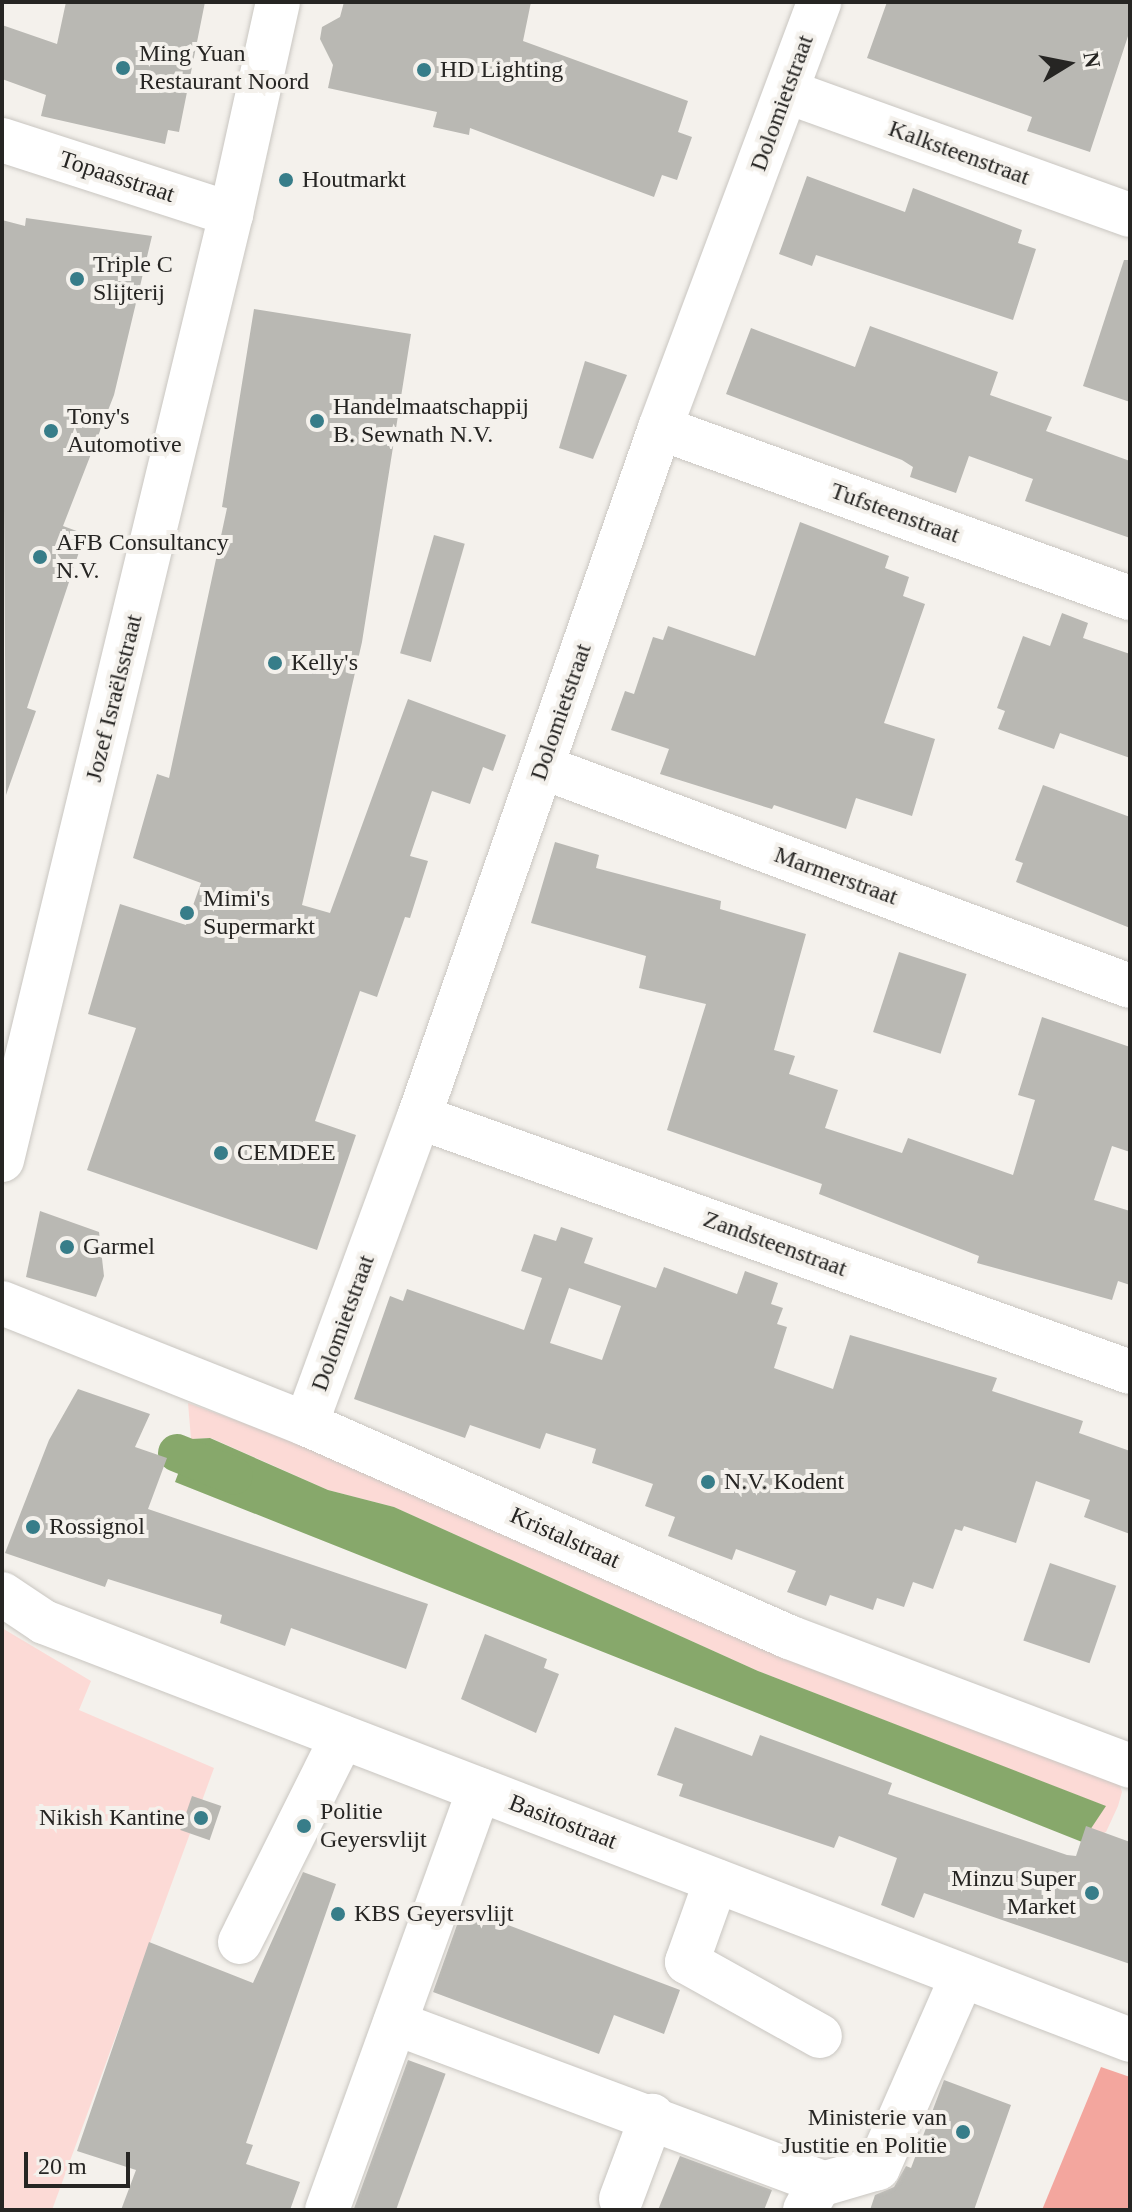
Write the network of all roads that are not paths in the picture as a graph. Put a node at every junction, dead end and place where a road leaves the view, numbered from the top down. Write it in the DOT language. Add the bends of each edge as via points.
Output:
graph roads {
  1 [pos="278,2"];
  2 [pos="819,2"];
  3 [pos="788,92"];
  4 [pos="2,140"];
  5 [pos="231,214"];
  6 [pos="1130,215"];
  7 [pos="660,428"];
  8 [pos="1130,598"];
  9 [pos="542,767"];
  10 [pos="1130,986"];
  11 [pos="419,1117"];
  12 [pos="2,1160"];
  13 [pos="2,1303"];
  14 [pos="1130,1372"];
  15 [pos="306,1424"];
  16 [pos="2,1594"];
  17 [pos="342,1737"];
  18 [pos="1130,1766"];
  19 [pos="479,1790"];
  20 [pos="716,1881"];
  21 [pos="240,1942"];
  22 [pos="962,1977"];
  23 [pos="395,2023"];
  24 [pos="820,2036"];
  25 [pos="1130,2040"];
  26 [pos="652,2116"];
  27 [pos="814,2197"];
  28 [pos="621,2199"];
  29 [pos="327,2210"];
  1 -- 5 [label="street, Jozef Israëlsstraat"];
  2 -- 3 [label="street, Dolomietstraat"];
  3 -- 6 [label="street, Kalksteenstraat"];
  3 -- 7 [label="street, Dolomietstraat"];
  4 -- 5 [label="street, Topaasstraat"];
  5 -- 12 [label="street, Jozef Israëlsstraat"];
  7 -- 8 [label="street, Tufsteenstraat"];
  7 -- 9 [label="street, Dolomietstraat"];
  9 -- 10 [label="street, Marmerstraat"];
  9 -- 11 [label="street, Dolomietstraat"];
  11 -- 14 [label="street, Zandsteenstraat"];
  11 -- 15 [label="street, Dolomietstraat"];
  13 -- 15 [label="street, Kristalstraat"];
  15 -- 18 [label="street, Kristalstraat" via="789,1637"];
  16 -- 17 [label="street, Basitostraat" via="44,1622"];
  17 -- 19 [label="street, Basitostraat"];
  17 -- 21 [label="street"];
  19 -- 20 [label="street, Basitostraat"];
  19 -- 23 [label="street"];
  20 -- 22 [label="street, Basitostraat"];
  20 -- 24 [label="street" via="687,1962"];
  22 -- 25 [label="street, Basitostraat"];
  22 -- 27 [label="street" via="878,2168"];
  23 -- 26 [label="street"];
  23 -- 29 [label="street"];
  26 -- 27 [label="street"];
  26 -- 28 [label="street"];
}
